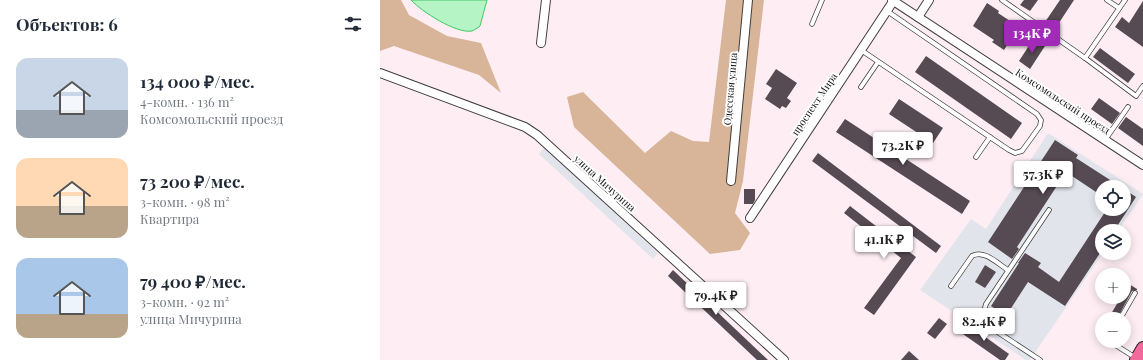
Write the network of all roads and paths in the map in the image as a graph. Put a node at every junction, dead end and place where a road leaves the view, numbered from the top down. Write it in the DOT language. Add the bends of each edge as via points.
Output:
graph roads {
  1 [pos="546,0"];
  2 [pos="748,0"];
  3 [pos="822,0"];
  4 [pos="893,0"];
  5 [pos="929,0"];
  6 [pos="1002,0"];
  7 [pos="1107,0"];
  8 [pos="1125,0"];
  9 [pos="1119,8"];
  10 [pos="886,11"];
  11 [pos="918,17"];
  12 [pos="812,24"];
  13 [pos="541,43"];
  14 [pos="861,50"];
  15 [pos="1085,58"];
  16 [pos="878,62"];
  17 [pos="380,73"];
  18 [pos="1143,86"];
  19 [pos="861,87"];
  20 [pos="1128,107"];
  21 [pos="990,137"];
  22 [pos="1105,140"];
  23 [pos="976,157"];
  24 [pos="1143,165"];
  25 [pos="731,181"];
  26 [pos="1049,210"];
  27 [pos="750,218"];
  28 [pos="1008,270"];
  29 [pos="951,286"];
  30 [pos="1135,293"];
  31 [pos="1124,312"];
  32 [pos="1123,348"];
  33 [pos="1139,356"];
  34 [pos="784,360"];
  35 [pos="1040,360"];
  1 -- 13 [label="street"];
  2 -- 25 [label="street, Одесская улица"];
  3 -- 12 [label="lane"];
  4 -- 10 [label="street, проспект Мира"];
  4 -- 11 [label="street, Комсомольский проезд"];
  5 -- 11 [label="street"];
  6 -- 15 [label="lane"];
  7 -- 9 [label="lane"];
  8 -- 9 [label="lane"];
  9 -- 15 [label="lane"];
  10 -- 14 [label="street, проспект Мира"];
  10 -- 21 [label="lane" via="1037,114 1041,120 1040,126 1022,152 1009,150"];
  11 -- 22 [label="street, Комсомольский проезд"];
  14 -- 16 [label="lane"];
  14 -- 27 [label="street, проспект Мира"];
  15 -- 18 [label="lane" via="1136,96"];
  16 -- 19 [label="lane"];
  16 -- 21 [label="lane"];
  17 -- 34 [label="street, улица Мичурина" via="525,128 537,135"];
  20 -- 22 [label="lane"];
  21 -- 23 [label="lane"];
  22 -- 24 [label="street, Комсомольский проезд"];
  26 -- 28 [label="lane"];
  28 -- 29 [label="lane" via="983,254 977,253 972,256"];
  28 -- 35 [label="lane" via="986,304 983,318 990,327"];
  30 -- 31 [label="lane"];
  32 -- 33 [label="lane"];
}
